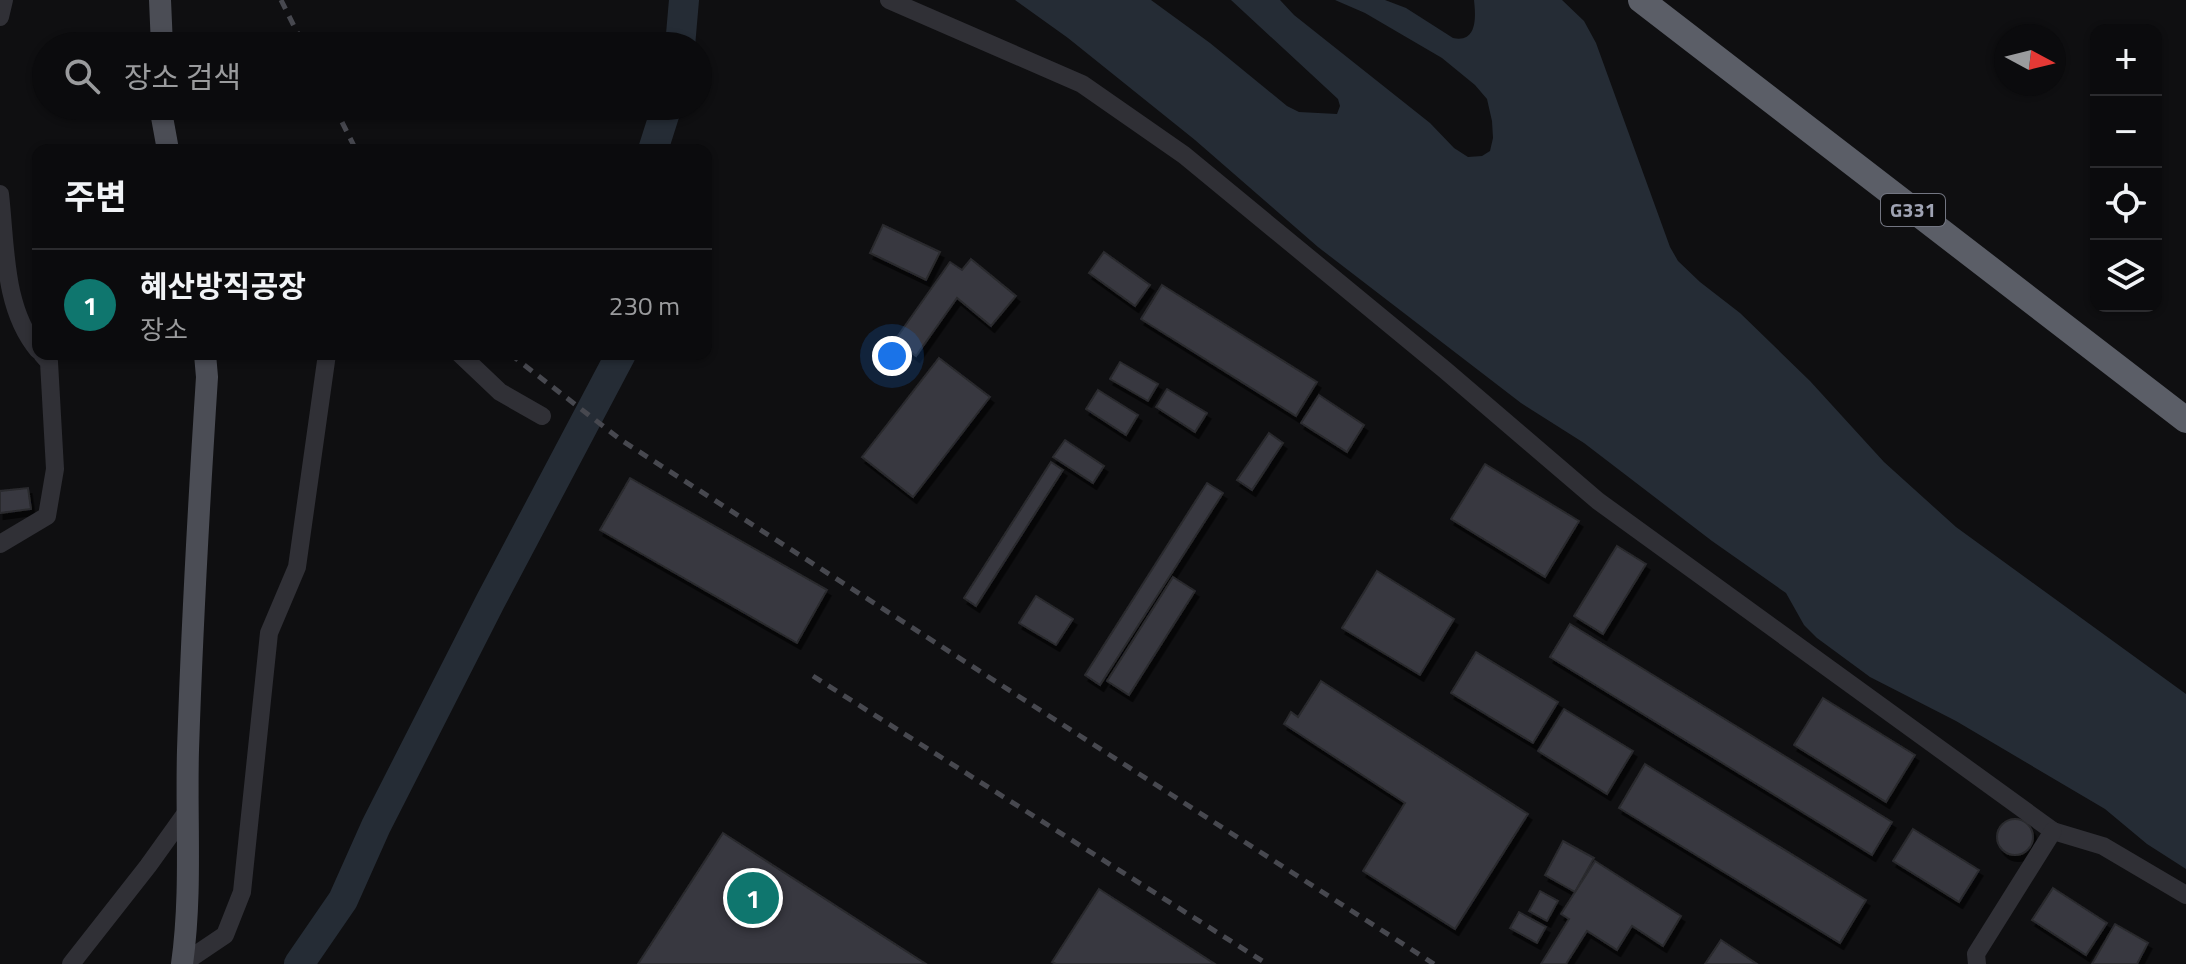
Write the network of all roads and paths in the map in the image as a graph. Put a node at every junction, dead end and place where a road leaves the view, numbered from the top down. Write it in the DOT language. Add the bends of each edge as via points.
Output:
graph roads {
  1 [pos="4,0"];
  2 [pos="160,0"];
  3 [pos="889,0"];
  4 [pos="1641,0"];
  5 [pos="0,17"];
  6 [pos="161,32"];
  7 [pos="163,120"];
  8 [pos="167,144"];
  9 [pos="0,194"];
  10 [pos="7,306"];
  11 [pos="32,342"];
  12 [pos="47,360"];
  13 [pos="206,360"];
  14 [pos="326,360"];
  15 [pos="466,360"];
  16 [pos="542,416"];
  17 [pos="2186,420"];
  18 [pos="0,544"];
  19 [pos="186,813"];
  20 [pos="2053,831"];
  21 [pos="2186,895"];
  22 [pos="71,964"];
  23 [pos="182,964"];
  24 [pos="1977,964"];
  1 -- 5 [label="street"];
  2 -- 6 [label="main road"];
  3 -- 20 [label="street" via="1082,84 1184,155 1598,501"];
  4 -- 17 [label="highway, G331"];
  7 -- 8 [label="main road"];
  9 -- 10 [label="street"];
  10 -- 11 [label="street"];
  12 -- 18 [label="street" via="55,469 47,516"];
  13 -- 19 [label="main road"];
  14 -- 23 [label="street" via="297,567 269,633 242,892 225,935"];
  15 -- 16 [label="street" via="500,392"];
  19 -- 22 [label="street"];
  19 -- 23 [label="main road" via="188,918"];
  20 -- 21 [label="street" via="2103,846"];
  20 -- 24 [label="street" via="1976,954"];
}
